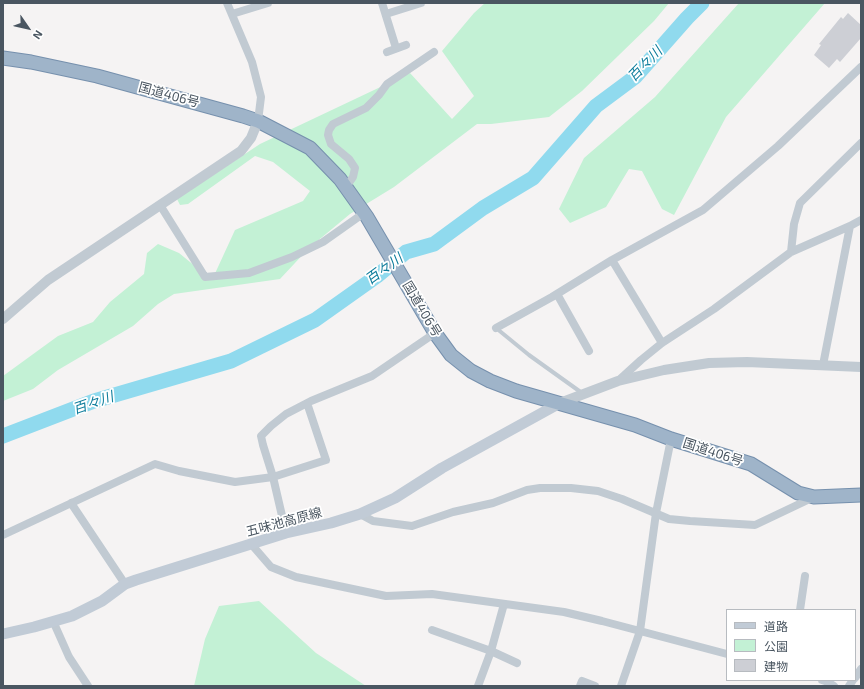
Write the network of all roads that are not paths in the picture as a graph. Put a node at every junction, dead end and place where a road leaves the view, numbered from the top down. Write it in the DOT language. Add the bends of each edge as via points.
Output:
graph roads {
  1 [pos="227,3"];
  2 [pos="268,3"];
  3 [pos="382,3"];
  4 [pos="421,3"];
  5 [pos="232,14"];
  6 [pos="386,14"];
  7 [pos="406,45"];
  8 [pos="396,48"];
  9 [pos="387,52"];
  10 [pos="434,52"];
  11 [pos="3,58"];
  12 [pos="861,67"];
  13 [pos="258,121"];
  14 [pos="861,143"];
  15 [pos="346,187"];
  16 [pos="160,205"];
  17 [pos="365,215"];
  18 [pos="861,220"];
  19 [pos="850,226"];
  20 [pos="861,229"];
  21 [pos="791,252"];
  22 [pos="612,260"];
  23 [pos="557,294"];
  24 [pos="3,319"];
  25 [pos="496,328"];
  26 [pos="435,333"];
  27 [pos="662,343"];
  28 [pos="589,351"];
  29 [pos="823,365"];
  30 [pos="861,367"];
  31 [pos="618,381"];
  32 [pos="583,394"];
  33 [pos="308,403"];
  34 [pos="560,403"];
  35 [pos="671,439"];
  36 [pos="273,477"];
  37 [pos="861,495"];
  38 [pos="814,497"];
  39 [pos="71,503"];
  40 [pos="656,513"];
  41 [pos="360,514"];
  42 [pos="286,533"];
  43 [pos="3,535"];
  44 [pos="252,545"];
  45 [pos="805,576"];
  46 [pos="125,584"];
  47 [pos="504,604"];
  48 [pos="800,609"];
  49 [pos="53,621"];
  50 [pos="432,630"];
  51 [pos="640,631"];
  52 [pos="3,634"];
  53 [pos="491,651"];
  54 [pos="726,654"];
  55 [pos="517,663"];
  56 [pos="825,681"];
  57 [pos="88,686"];
  58 [pos="478,686"];
  59 [pos="580,686"];
  60 [pos="595,686"];
  61 [pos="621,686"];
  62 [pos="834,686"];
  1 -- 5 [label="street"];
  2 -- 5 [label="street"];
  3 -- 6 [label="street"];
  4 -- 6 [label="street"];
  5 -- 13 [label="street" via="254,69 261,97"];
  6 -- 8 [label="street"];
  7 -- 8 [label="street"];
  8 -- 9 [label="street"];
  10 -- 15 [label="street" via="387,84 366,108 333,124 329,130 331,144 349,159 355,168"];
  11 -- 13 [label="highway, 国道406号" via="97,76"];
  12 -- 22 [label="street" via="778,146 703,210"];
  13 -- 15 [label="highway, 国道406号" via="310,148"];
  13 -- 16 [label="street" via="251,138 241,151"];
  14 -- 21 [label="street" via="800,203 794,224"];
  15 -- 17 [label="highway, 国道406号"];
  16 -- 17 [label="street" via="205,277 249,273 292,257 323,242"];
  16 -- 24 [label="street" via="48,280"];
  17 -- 26 [label="highway, 国道406号"];
  18 -- 19 [label="street"];
  19 -- 20 [label="street"];
  19 -- 21 [label="street"];
  19 -- 29 [label="street"];
  21 -- 27 [label="street" via="714,309"];
  22 -- 23 [label="street"];
  22 -- 27 [label="street"];
  23 -- 25 [label="street"];
  23 -- 28 [label="street"];
  25 -- 32 [label="lane"];
  26 -- 33 [label="street" via="372,376"];
  26 -- 34 [label="highway, 国道406号" via="451,355 471,371 516,391"];
  27 -- 31 [label="street"];
  29 -- 30 [label="street"];
  29 -- 31 [label="street" via="709,363"];
  31 -- 32 [label="street"];
  32 -- 34 [label="street"];
  33 -- 36 [label="street" via="286,414 261,436"];
  33 -- 36 [label="street" via="326,460"];
  34 -- 35 [label="highway, 国道406号" via="635,425"];
  34 -- 41 [label="main road, 五味池高原線" via="442,468 395,498"];
  35 -- 38 [label="highway, 国道406号" via="751,464 798,493"];
  35 -- 40 [label="street"];
  36 -- 39 [label="street" via="236,482 155,464"];
  36 -- 42 [label="street"];
  37 -- 38 [label="highway, 国道406号"];
  38 -- 40 [label="street" via="755,525 669,519"];
  39 -- 43 [label="street"];
  39 -- 46 [label="street"];
  40 -- 41 [label="street" via="598,491 540,488 412,526 373,521"];
  40 -- 51 [label="street"];
  41 -- 42 [label="main road, 五味池高原線"];
  42 -- 44 [label="main road, 五味池高原線"];
  44 -- 46 [label="main road, 五味池高原線"];
  44 -- 47 [label="street" via="271,567 296,577 386,596 432,594"];
  45 -- 48 [label="street"];
  46 -- 49 [label="main road, 五味池高原線" via="102,601 72,616"];
  47 -- 51 [label="street" via="564,612"];
  47 -- 53 [label="street"];
  49 -- 52 [label="main road, 五味池高原線"];
  49 -- 57 [label="street" via="69,657"];
  50 -- 53 [label="street"];
  51 -- 54 [label="street"];
  51 -- 61 [label="street"];
  53 -- 55 [label="street"];
  53 -- 58 [label="street"];
  56 -- 62 [label="street"];
  59 -- 60 [label="street" via="582,680"];
}
